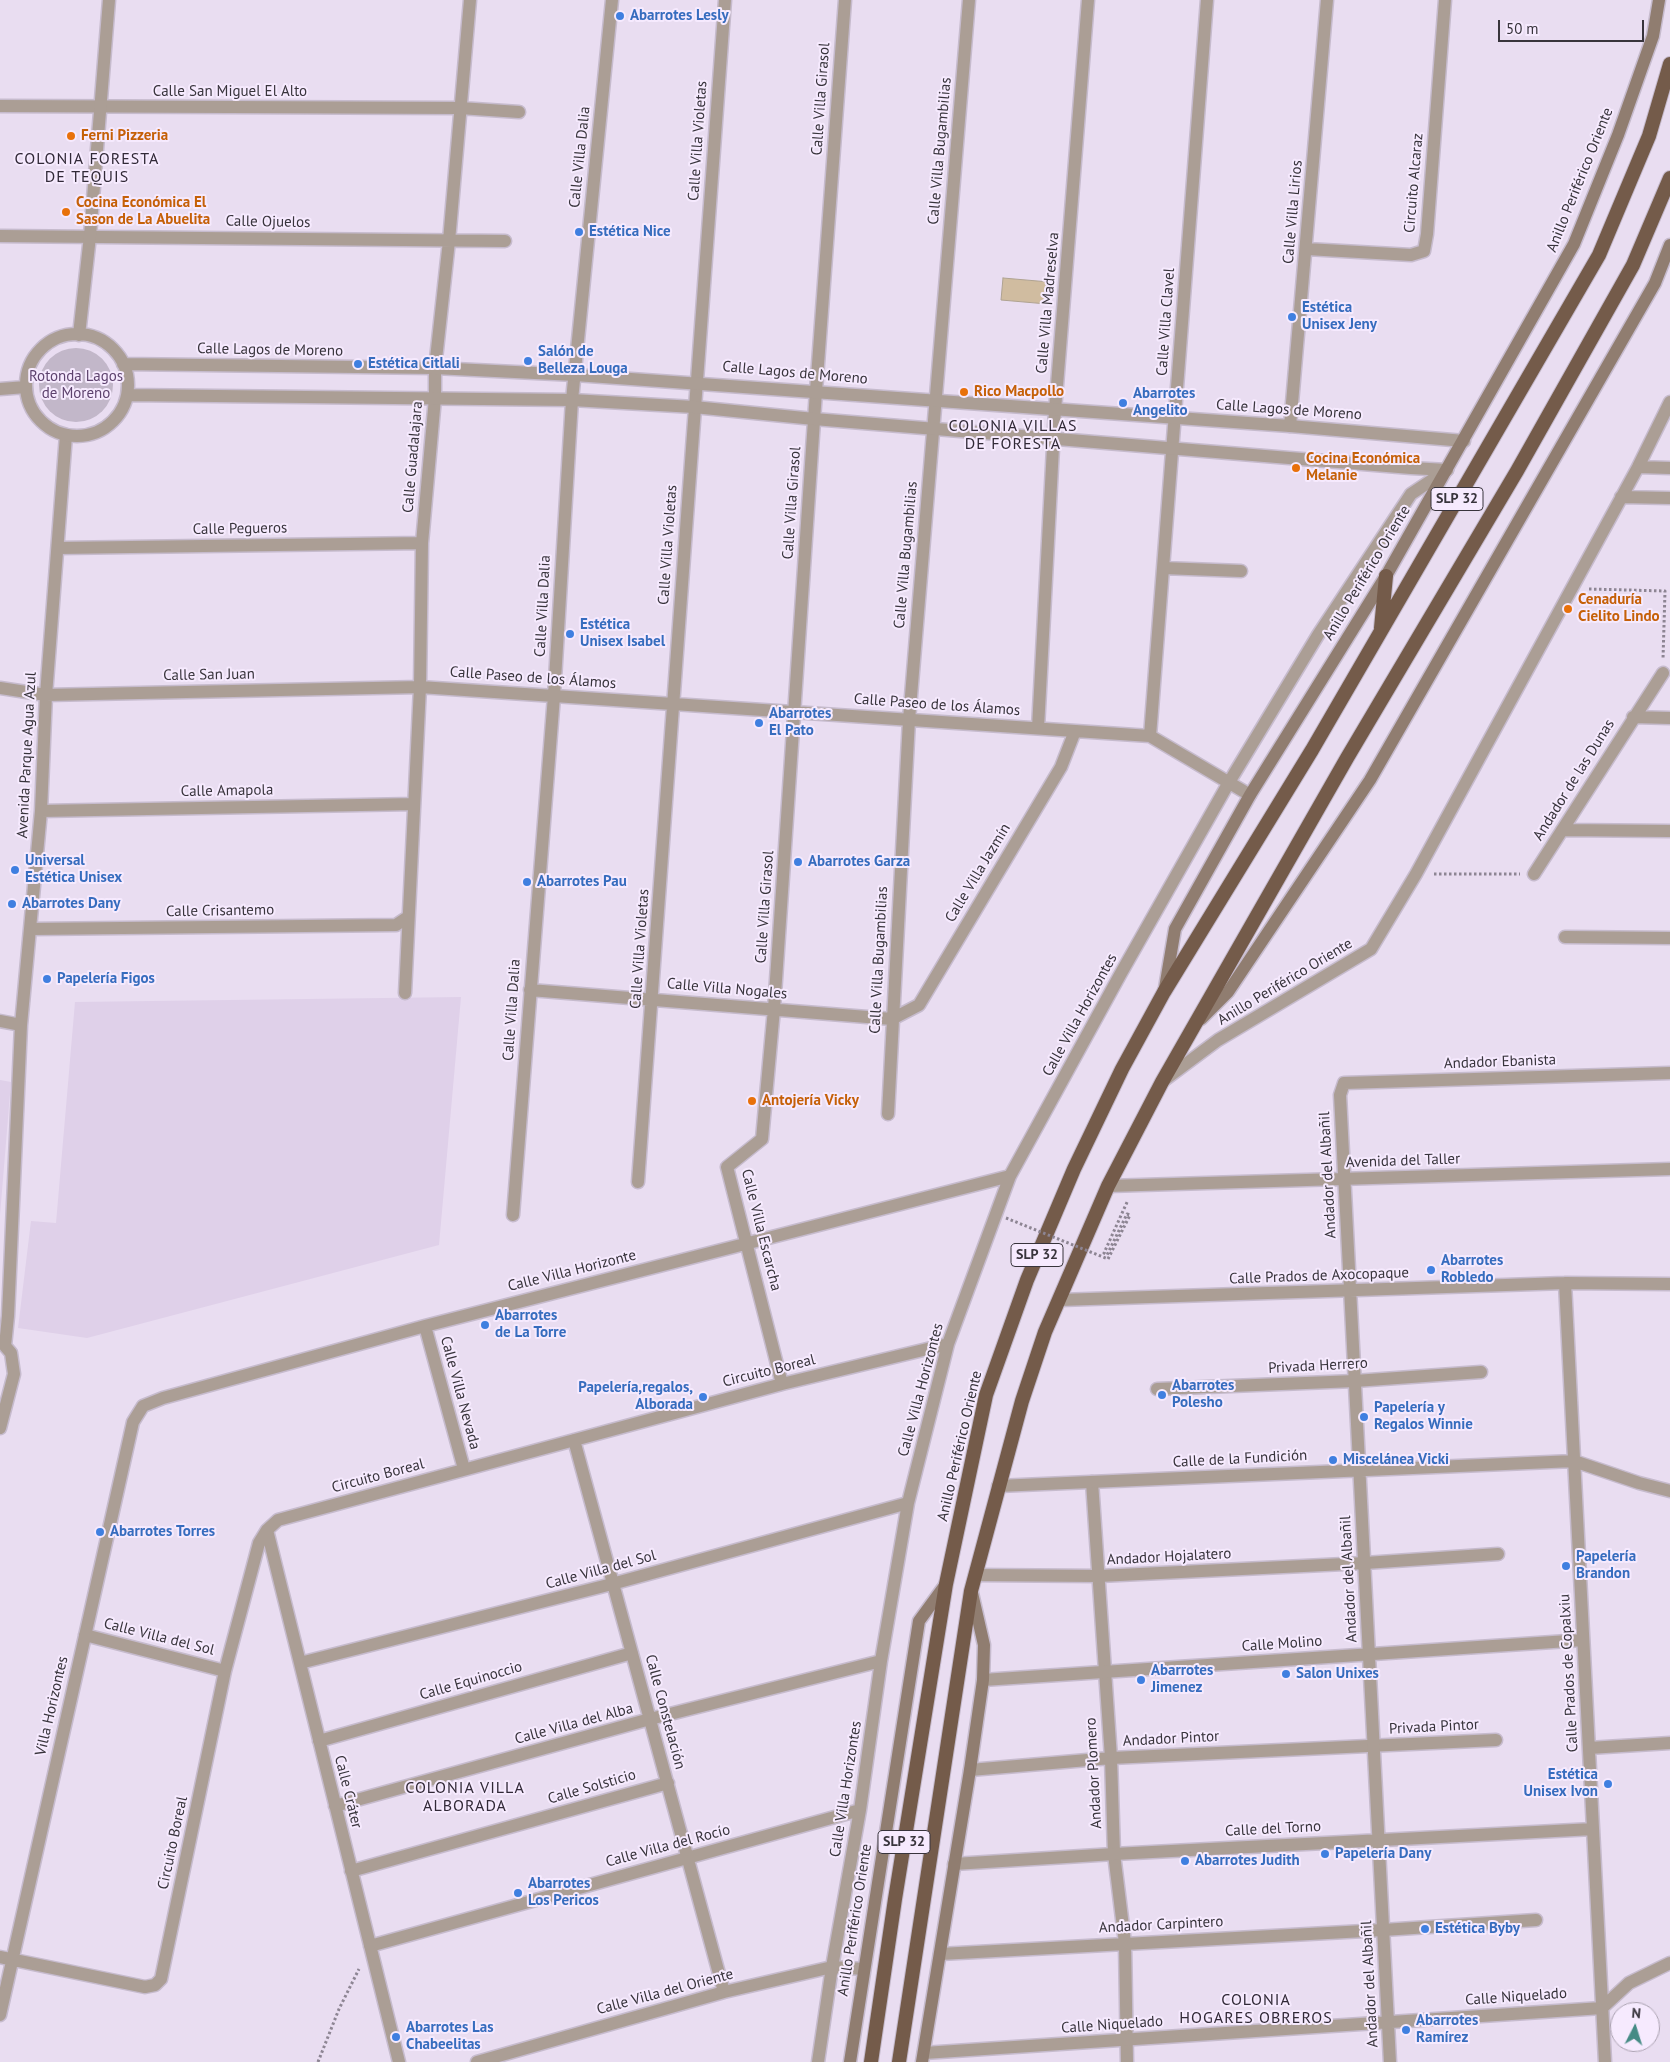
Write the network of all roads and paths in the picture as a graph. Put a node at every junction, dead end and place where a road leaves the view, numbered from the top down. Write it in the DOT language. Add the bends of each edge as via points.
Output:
graph roads {
  1 [pos="109,0"];
  2 [pos="470,0"];
  3 [pos="612,0"];
  4 [pos="725,0"];
  5 [pos="845,0"];
  6 [pos="969,0"];
  7 [pos="1088,0"];
  8 [pos="1207,0"];
  9 [pos="1327,0"];
  10 [pos="1445,0"];
  11 [pos="1659,0"];
  12 [pos="1670,64"];
  13 [pos="0,106"];
  14 [pos="100,108"];
  15 [pos="460,108"];
  16 [pos="519,112"];
  17 [pos="1670,178"];
  18 [pos="0,236"];
  19 [pos="90,236"];
  20 [pos="449,241"];
  21 [pos="505,241"];
  22 [pos="1670,245"];
  23 [pos="1306,249"];
  24 [pos="79,335"];
  25 [pos="123,364"];
  26 [pos="435,368"];
  27 [pos="575,374"];
  28 [pos="696,382"];
  29 [pos="26,387"];
  30 [pos="0,389"];
  31 [pos="816,391"];
  32 [pos="127,395"];
  33 [pos="435,398"];
  34 [pos="572,400"];
  35 [pos="935,401"];
  36 [pos="1670,402"];
  37 [pos="694,407"];
  38 [pos="1055,410"];
  39 [pos="1174,418"];
  40 [pos="814,419"];
  41 [pos="1290,426"];
  42 [pos="932,428"];
  43 [pos="66,435"];
  44 [pos="1054,438"];
  45 [pos="1464,441"];
  46 [pos="1172,447"];
  47 [pos="1638,468"];
  48 [pos="1670,468"];
  49 [pos="1447,470"];
  50 [pos="1621,497"];
  51 [pos="1670,498"];
  52 [pos="422,543"];
  53 [pos="58,548"];
  54 [pos="1163,568"];
  55 [pos="1242,571"];
  56 [pos="1386,576"];
  57 [pos="1571,589"];
  58 [pos="1380,632"];
  59 [pos="1663,673"];
  60 [pos="420,687"];
  61 [pos="0,688"];
  62 [pos="46,695"];
  63 [pos="554,696"];
  64 [pos="673,704"];
  65 [pos="794,712"];
  66 [pos="1633,717"];
  67 [pos="1670,718"];
  68 [pos="909,720"];
  69 [pos="1038,728"];
  70 [pos="1075,730"];
  71 [pos="1150,736"];
  72 [pos="1228,784"];
  73 [pos="1250,795"];
  74 [pos="414,804"];
  75 [pos="41,811"];
  76 [pos="1562,830"];
  77 [pos="1670,831"];
  78 [pos="1416,874"];
  79 [pos="1534,874"];
  80 [pos="408,917"];
  81 [pos="31,930"];
  82 [pos="1565,937"];
  83 [pos="1670,938"];
  84 [pos="530,990"];
  85 [pos="1164,992"];
  86 [pos="406,993"];
  87 [pos="652,999"];
  88 [pos="774,1009"];
  89 [pos="892,1019"];
  90 [pos="0,1021"];
  91 [pos="1196,1024"];
  92 [pos="22,1025"];
  93 [pos="1670,1073"];
  94 [pos="1162,1082"];
  95 [pos="1340,1095"];
  96 [pos="888,1114"];
  97 [pos="1670,1169"];
  98 [pos="1010,1176"];
  99 [pos="1345,1179"];
  100 [pos="638,1182"];
  101 [pos="1135,1185"];
  102 [pos="1108,1186"];
  103 [pos="513,1216"];
  104 [pos="1006,1218"];
  105 [pos="748,1244"];
  106 [pos="1565,1283"];
  107 [pos="1670,1284"];
  108 [pos="1351,1291"];
  109 [pos="1060,1300"];
  110 [pos="425,1326"];
  111 [pos="948,1344"];
  112 [pos="2,1345"];
  113 [pos="1481,1372"];
  114 [pos="1355,1381"];
  115 [pos="782,1384"];
  116 [pos="1157,1389"];
  117 [pos="143,1406"];
  118 [pos="0,1428"];
  119 [pos="574,1440"];
  120 [pos="1574,1461"];
  121 [pos="464,1469"];
  122 [pos="1360,1470"];
  123 [pos="1092,1482"];
  124 [pos="998,1486"];
  125 [pos="1670,1491"];
  126 [pos="908,1503"];
  127 [pos="267,1530"];
  128 [pos="1498,1554"];
  129 [pos="1365,1563"];
  130 [pos="975,1575"];
  131 [pos="1099,1576"];
  132 [pos="612,1584"];
  133 [pos="946,1584"];
  134 [pos="971,1591"];
  135 [pos="85,1635"];
  136 [pos="1583,1640"];
  137 [pos="632,1653"];
  138 [pos="1369,1654"];
  139 [pos="881,1661"];
  140 [pos="300,1663"];
  141 [pos="225,1671"];
  142 [pos="1104,1672"];
  143 [pos="983,1680"];
  144 [pos="650,1720"];
  145 [pos="1496,1740"];
  146 [pos="319,1741"];
  147 [pos="1670,1743"];
  148 [pos="1374,1746"];
  149 [pos="1589,1748"];
  150 [pos="1111,1758"];
  151 [pos="970,1770"];
  152 [pos="668,1783"];
  153 [pos="335,1806"];
  154 [pos="860,1810"];
  155 [pos="1593,1829"];
  156 [pos="1379,1840"];
  157 [pos="1114,1854"];
  158 [pos="688,1858"];
  159 [pos="954,1864"];
  160 [pos="351,1871"];
  161 [pos="1536,1920"];
  162 [pos="1383,1930"];
  163 [pos="1125,1943"];
  164 [pos="370,1946"];
  165 [pos="940,1954"];
  166 [pos="6,1958"];
  167 [pos="1670,1963"];
  168 [pos="832,1967"];
  169 [pos="864,1969"];
  170 [pos="724,1992"];
  171 [pos="1602,2008"];
  172 [pos="0,2015"];
  173 [pos="1388,2022"];
  174 [pos="1125,2040"];
  175 [pos="923,2057"];
  176 [pos="318,2062"];
  177 [pos="399,2062"];
  178 [pos="477,2062"];
  179 [pos="818,2062"];
  180 [pos="850,2062"];
  181 [pos="871,2062"];
  182 [pos="899,2062"];
  183 [pos="1126,2062"];
  184 [pos="1390,2062"];
  185 [pos="1605,2062"];
  1 -- 14 [label="street"];
  2 -- 15 [label="street, Calle Guadalajara"];
  3 -- 27 [label="street, Calle Villa Dalia"];
  4 -- 28 [label="street, Calle Villa Violetas"];
  5 -- 31 [label="street, Calle Villa Girasol"];
  6 -- 35 [label="street, Calle Villa Bugambilias"];
  7 -- 38 [label="street, Calle Villa Madreselva"];
  8 -- 39 [label="street, Calle Villa Clavel"];
  9 -- 23 [label="street, Calle Villa Lirios"];
  10 -- 23 [label="street, Circuito Alcaraz" via="1424,251 1411,255"];
  11 -- 45 [label="main road, Anillo Periférico Oriente" via="1653,36 1574,244"];
  12 -- 58 [label="highway, Anillo Periférico Oriente / SLP 32" via="1649,136 1599,255"];
  13 -- 14 [label="street, Calle San Miguel El Alto"];
  14 -- 15 [label="street, Calle San Miguel El Alto"];
  14 -- 19 [label="street"];
  15 -- 16 [label="street, Calle San Miguel El Alto"];
  15 -- 20 [label="street, Calle Guadalajara"];
  17 -- 91 [label="highway, Anillo Periférico Oriente / SLP 32" via="1633,265"];
  18 -- 19 [label="street, Calle Ojuelos"];
  19 -- 20 [label="street, Calle Ojuelos"];
  19 -- 24 [label="street"];
  20 -- 21 [label="street, Calle Ojuelos"];
  20 -- 26 [label="street, Calle Guadalajara"];
  22 -- 91 [label="main road, Anillo Periférico Oriente" via="1655,283 1370,780 1228,992"];
  23 -- 41 [label="street, Calle Villa Lirios"];
  24 -- 25 [label="street" via="93,337 105,344 116,352"];
  24 -- 29 [label="street" via="63,336 41,350 28,370"];
  25 -- 26 [label="street, Calle Lagos de Moreno"];
  25 -- 32 [label="street" via="128,380"];
  26 -- 27 [label="street, Calle Lagos de Moreno"];
  26 -- 33 [label="street, Calle Guadalajara"];
  27 -- 28 [label="street, Calle Lagos de Moreno"];
  27 -- 34 [label="street, Calle Villa Dalia"];
  28 -- 31 [label="street, Calle Lagos de Moreno"];
  28 -- 37 [label="street, Calle Villa Violetas"];
  29 -- 30 [label="street"];
  29 -- 43 [label="street" via="29,403 37,418 50,429"];
  31 -- 35 [label="street, Calle Lagos de Moreno"];
  31 -- 40 [label="street, Calle Villa Girasol"];
  32 -- 33 [label="street"];
  32 -- 43 [label="street" via="111,423 98,432"];
  33 -- 34 [label="street"];
  33 -- 52 [label="street, Calle Guadalajara"];
  34 -- 37 [label="street"];
  34 -- 63 [label="street, Calle Villa Dalia"];
  35 -- 38 [label="street, Calle Lagos de Moreno"];
  35 -- 42 [label="street, Calle Villa Bugambilias"];
  36 -- 47 [label="street, Anillo Periférico Oriente"];
  37 -- 40 [label="street"];
  37 -- 64 [label="street, Calle Villa Violetas"];
  38 -- 39 [label="street, Calle Lagos de Moreno"];
  38 -- 44 [label="street, Calle Villa Madreselva"];
  39 -- 41 [label="street, Calle Lagos de Moreno"];
  39 -- 46 [label="street, Calle Villa Clavel"];
  40 -- 42 [label="street"];
  40 -- 65 [label="street, Calle Villa Girasol"];
  41 -- 45 [label="street, Calle Lagos de Moreno"];
  42 -- 44 [label="street"];
  42 -- 68 [label="street, Calle Villa Bugambilias"];
  43 -- 53 [label="street, Avenida Parque Agua Azul"];
  44 -- 46 [label="street"];
  44 -- 69 [label="street, Calle Villa Madreselva"];
  45 -- 49 [label="main road, Anillo Periférico Oriente"];
  46 -- 49 [label="street"];
  46 -- 54 [label="street, Calle Villa Clavel"];
  47 -- 48 [label="street"];
  47 -- 50 [label="street, Anillo Periférico Oriente"];
  49 -- 56 [label="main road, Anillo Periférico Oriente"];
  49 -- 72 [label="street, Calle Villa Horizontes" via="1411,494 1318,635"];
  50 -- 51 [label="street"];
  50 -- 57 [label="street, Anillo Periférico Oriente"];
  52 -- 53 [label="street, Calle Pegueros"];
  52 -- 60 [label="street, Calle Guadalajara"];
  53 -- 62 [label="street, Avenida Parque Agua Azul"];
  54 -- 55 [label="street"];
  54 -- 71 [label="street, Calle Villa Clavel"];
  56 -- 58 [label="highway"];
  56 -- 73 [label="main road, Anillo Periférico Oriente"];
  57 -- 59 [label="path" via="1665,592"];
  57 -- 78 [label="street, Anillo Periférico Oriente"];
  58 -- 85 [label="highway, Anillo Periférico Oriente / SLP 32"];
  59 -- 66 [label="street, Andador de las Dunas"];
  60 -- 62 [label="street, Calle San Juan"];
  60 -- 63 [label="street, Calle Paseo de los Álamos"];
  60 -- 74 [label="street, Calle Guadalajara"];
  61 -- 62 [label="street, Calle San Juan"];
  62 -- 75 [label="street, Avenida Parque Agua Azul"];
  63 -- 64 [label="street, Calle Paseo de los Álamos"];
  63 -- 84 [label="street, Calle Villa Dalia"];
  64 -- 65 [label="street, Calle Paseo de los Álamos"];
  64 -- 87 [label="street, Calle Villa Violetas"];
  65 -- 68 [label="street, Calle Paseo de los Álamos"];
  65 -- 88 [label="street, Calle Villa Girasol"];
  66 -- 67 [label="street"];
  66 -- 76 [label="street, Andador de las Dunas"];
  68 -- 69 [label="street, Calle Paseo de los Álamos"];
  68 -- 89 [label="street, Calle Villa Bugambilias"];
  69 -- 70 [label="street, Calle Paseo de los Álamos"];
  70 -- 71 [label="street, Calle Paseo de los Álamos"];
  70 -- 89 [label="street, Calle Villa Jazmín" via="1061,767 919,1004"];
  71 -- 72 [label="street, Calle Paseo de los Álamos"];
  72 -- 73 [label="street, Calle Paseo de los Álamos"];
  72 -- 98 [label="street, Calle Villa Horizontes"];
  73 -- 85 [label="main road, Anillo Periférico Oriente" via="1175,929"];
  74 -- 75 [label="street, Calle Amapola"];
  74 -- 80 [label="street, Calle Guadalajara"];
  75 -- 81 [label="street, Avenida Parque Agua Azul"];
  76 -- 77 [label="street"];
  76 -- 79 [label="street, Andador de las Dunas"];
  78 -- 79 [label="path"];
  78 -- 94 [label="street, Anillo Periférico Oriente" via="1371,949 1218,1040"];
  80 -- 81 [label="street, Calle Crisantemo" via="396,925"];
  80 -- 86 [label="street, Calle Guadalajara"];
  81 -- 92 [label="street, Avenida Parque Agua Azul"];
  82 -- 83 [label="street"];
  84 -- 87 [label="street, Calle Villa Nogales"];
  84 -- 103 [label="street, Calle Villa Dalia"];
  85 -- 133 [label="highway, Anillo Periférico Oriente / SLP 32" via="1122,1069 1074,1169 1027,1280 986,1395"];
  87 -- 88 [label="street, Calle Villa Nogales"];
  87 -- 100 [label="street, Calle Villa Violetas"];
  88 -- 89 [label="street, Calle Villa Nogales"];
  88 -- 105 [label="street, Calle Villa Escarcha" via="762,1139 727,1167"];
  89 -- 96 [label="street, Calle Villa Bugambilias"];
  90 -- 92 [label="street"];
  91 -- 94 [label="highway, Anillo Periférico Oriente / SLP 32"];
  92 -- 112 [label="street, Avenida Parque Agua Azul" via="8,1316"];
  93 -- 95 [label="street, Andador Ebanista" via="1344,1083"];
  94 -- 102 [label="highway, Anillo Periférico Oriente / SLP 32"];
  95 -- 99 [label="street, Andador del Albañil"];
  97 -- 99 [label="street, Avenida del Taller"];
  98 -- 105 [label="street, Calle Villa Horizonte"];
  98 -- 111 [label="street, Calle Villa Horizontes"];
  99 -- 101 [label="street, Avenida del Taller"];
  99 -- 108 [label="street, Andador del Albañil"];
  101 -- 102 [label="street, Avenida del Taller"];
  101 -- 104 [label="path, bridge" via="1104,1253 1107,1254 1127,1214 1130,1215 1108,1259"];
  102 -- 109 [label="highway, Anillo Periférico Oriente / SLP 32"];
  105 -- 110 [label="street, Calle Villa Horizonte"];
  105 -- 115 [label="street, Calle Villa Escarcha"];
  106 -- 107 [label="street, Calle Prados de Axocopaque"];
  106 -- 108 [label="street, Calle Prados de Axocopaque"];
  106 -- 120 [label="street, Calle Prados de Copalxiu"];
  108 -- 109 [label="street, Calle Prados de Axocopaque"];
  108 -- 114 [label="street, Andador del Albañil"];
  109 -- 124 [label="highway, Anillo Periférico Oriente / SLP 32" via="1045,1332 1022,1401"];
  110 -- 117 [label="street, Calle Villa Horizonte" via="162,1398"];
  110 -- 121 [label="street, Calle Villa Nevada"];
  111 -- 115 [label="street, Circuito Boreal"];
  111 -- 126 [label="street, Calle Villa Horizontes"];
  112 -- 118 [label="street" via="12,1353 14,1374"];
  113 -- 114 [label="street, Privada Herrero"];
  114 -- 116 [label="street, Privada Herrero"];
  114 -- 122 [label="street, Andador del Albañil"];
  115 -- 119 [label="street, Circuito Boreal"];
  117 -- 135 [label="street, Villa Horizontes" via="133,1422"];
  119 -- 121 [label="street, Circuito Boreal"];
  119 -- 132 [label="street, Calle Constelación"];
  120 -- 122 [label="street, Calle de la Fundición"];
  120 -- 125 [label="street"];
  120 -- 136 [label="street, Calle Prados de Copalxiu"];
  121 -- 127 [label="street, Circuito Boreal" via="278,1520"];
  122 -- 123 [label="street, Calle de la Fundición"];
  122 -- 129 [label="street, Andador del Albañil"];
  123 -- 124 [label="street, Calle de la Fundición"];
  123 -- 131 [label="street, Andador Plomero"];
  124 -- 130 [label="highway, Anillo Periférico Oriente / SLP 32"];
  126 -- 132 [label="street, Calle Villa del Sol"];
  126 -- 139 [label="street, Calle Villa Horizontes"];
  127 -- 140 [label="street, Calle Cráter"];
  127 -- 141 [label="street, Circuito Boreal" via="259,1544"];
  128 -- 129 [label="street, Andador Hojalatero"];
  129 -- 131 [label="street, Andador Hojalatero"];
  129 -- 138 [label="street, Andador del Albañil"];
  130 -- 131 [label="street, Andador Hojalatero"];
  130 -- 134 [label="highway, Anillo Periférico Oriente / SLP 32"];
  131 -- 142 [label="street, Andador Plomero"];
  132 -- 137 [label="street, Calle Constelación"];
  132 -- 140 [label="street, Calle Villa del Sol"];
  133 -- 169 [label="main road, Anillo Periférico Oriente" via="918,1621"];
  133 -- 181 [label="highway, Anillo Periférico Oriente / SLP 32"];
  134 -- 143 [label="main road, Anillo Periférico Oriente" via="984,1645"];
  134 -- 182 [label="highway, Anillo Periférico Oriente / SLP 32"];
  135 -- 141 [label="street, Calle Villa del Sol"];
  135 -- 166 [label="street, Villa Horizontes"];
  136 -- 138 [label="street, Calle Molino"];
  136 -- 149 [label="street, Calle Prados de Copalxiu"];
  137 -- 144 [label="street, Calle Constelación"];
  137 -- 146 [label="street, Calle Equinoccio"];
  138 -- 142 [label="street, Calle Molino"];
  138 -- 148 [label="street, Andador del Albañil"];
  139 -- 144 [label="street, Calle Villa del Alba"];
  139 -- 154 [label="street, Calle Villa Horizontes"];
  140 -- 146 [label="street, Calle Cráter"];
  141 -- 166 [label="street, Circuito Boreal" via="161,1978 155,1985 145,1987"];
  142 -- 143 [label="street, Calle Molino"];
  142 -- 150 [label="street, Andador Plomero"];
  143 -- 151 [label="main road, Anillo Periférico Oriente"];
  144 -- 152 [label="street, Calle Constelación"];
  144 -- 153 [label="street, Calle Villa del Alba"];
  145 -- 148 [label="street, Privada Pintor"];
  146 -- 153 [label="street, Calle Cráter"];
  147 -- 149 [label="street"];
  148 -- 150 [label="street, Andador Pintor"];
  148 -- 156 [label="street, Andador del Albañil"];
  149 -- 155 [label="street, Calle Prados de Copalxiu"];
  150 -- 151 [label="street, Andador Pintor"];
  150 -- 157 [label="street, Andador Plomero"];
  151 -- 159 [label="main road, Anillo Periférico Oriente"];
  152 -- 158 [label="street, Calle Constelación"];
  152 -- 160 [label="street, Calle Solsticio"];
  153 -- 160 [label="street, Calle Cráter"];
  154 -- 158 [label="street, Calle Villa del Rocío"];
  154 -- 168 [label="street, Calle Villa Horizontes"];
  155 -- 156 [label="street, Calle del Torno"];
  155 -- 171 [label="street, Calle Prados de Copalxiu"];
  156 -- 157 [label="street, Calle del Torno"];
  156 -- 162 [label="street, Andador del Albañil"];
  157 -- 159 [label="street, Calle del Torno"];
  157 -- 163 [label="street, Andador Plomero"];
  158 -- 164 [label="street, Calle Villa del Rocío"];
  158 -- 170 [label="street, Calle Constelación"];
  159 -- 165 [label="main road, Anillo Periférico Oriente"];
  160 -- 164 [label="street, Calle Cráter"];
  161 -- 162 [label="street, Andador Carpintero"];
  162 -- 163 [label="street, Andador Carpintero"];
  162 -- 173 [label="street, Andador del Albañil"];
  163 -- 165 [label="street, Andador Carpintero"];
  163 -- 174 [label="street, Andador Plomero"];
  164 -- 176 [label="path" via="339,2009"];
  164 -- 177 [label="street, Calle Cráter"];
  165 -- 175 [label="main road, Anillo Periférico Oriente"];
  166 -- 172 [label="street, Villa Horizontes"];
  167 -- 171 [label="street" via="1629,1983"];
  168 -- 169 [label="street, Calle Villa del Oriente"];
  168 -- 170 [label="street, Calle Villa del Oriente"];
  168 -- 179 [label="street, Calle Villa Horizontes"];
  169 -- 180 [label="main road, Anillo Periférico Oriente"];
  170 -- 178 [label="street, Calle Villa del Oriente"];
  171 -- 173 [label="street, Calle Niquelado"];
  171 -- 185 [label="street, Calle Prados de Copalxiu"];
  173 -- 174 [label="street, Calle Niquelado"];
  173 -- 184 [label="street, Andador del Albañil"];
  174 -- 175 [label="street, Calle Niquelado"];
  174 -- 183 [label="street, Andador Plomero"];
}
